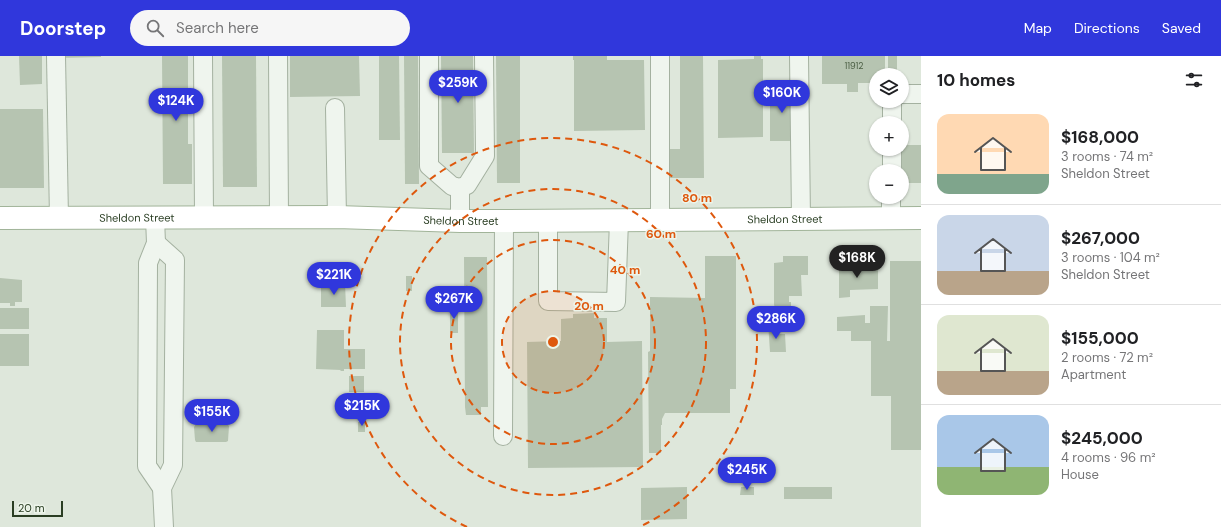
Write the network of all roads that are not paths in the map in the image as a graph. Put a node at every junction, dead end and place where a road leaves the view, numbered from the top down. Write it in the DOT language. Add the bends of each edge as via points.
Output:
graph roads {
  1 [pos="56,56"];
  2 [pos="203,56"];
  3 [pos="278,56"];
  4 [pos="429,56"];
  5 [pos="484,56"];
  6 [pos="660,56"];
  7 [pos="799,56"];
  8 [pos="909,94"];
  9 [pos="921,94"];
  10 [pos="335,108"];
  11 [pos="460,188"];
  12 [pos="891,204"];
  13 [pos="337,216"];
  14 [pos="204,217"];
  15 [pos="279,217"];
  16 [pos="0,218"];
  17 [pos="60,218"];
  18 [pos="155,218"];
  19 [pos="891,218"];
  20 [pos="921,218"];
  21 [pos="801,219"];
  22 [pos="548,220"];
  23 [pos="660,220"];
  24 [pos="460,221"];
  25 [pos="504,221"];
  26 [pos="619,221"];
  27 [pos="156,243"];
  28 [pos="503,436"];
  29 [pos="162,488"];
  30 [pos="164,527"];
  1 -- 17 [label="lane"];
  2 -- 14 [label="lane"];
  3 -- 15 [label="lane"];
  4 -- 11 [label="lane" via="429,166 452,186"];
  5 -- 11 [label="lane" via="485,156 467,184"];
  6 -- 23 [label="lane"];
  7 -- 21 [label="lane"];
  8 -- 9 [label="lane"];
  10 -- 13 [label="lane"];
  11 -- 24 [label="lane"];
  12 -- 19 [label="lane"];
  13 -- 15 [label="main road, Sheldon Street"];
  13 -- 24 [label="main road, Sheldon Street"];
  14 -- 15 [label="main road, Sheldon Street"];
  14 -- 18 [label="main road, Sheldon Street"];
  16 -- 17 [label="main road, Sheldon Street"];
  17 -- 18 [label="main road, Sheldon Street"];
  18 -- 27 [label="lane"];
  19 -- 20 [label="main road, Sheldon Street"];
  19 -- 21 [label="main road, Sheldon Street"];
  21 -- 23 [label="main road, Sheldon Street"];
  22 -- 25 [label="main road, Sheldon Street"];
  22 -- 26 [label="main road, Sheldon Street"];
  22 -- 26 [label="lane" via="548,301 616,302"];
  23 -- 26 [label="main road, Sheldon Street"];
  24 -- 25 [label="main road, Sheldon Street"];
  25 -- 28 [label="lane"];
  27 -- 29 [label="lane" via="148,264 147,466"];
  27 -- 29 [label="lane" via="175,260 173,465"];
  29 -- 30 [label="lane"];
}
